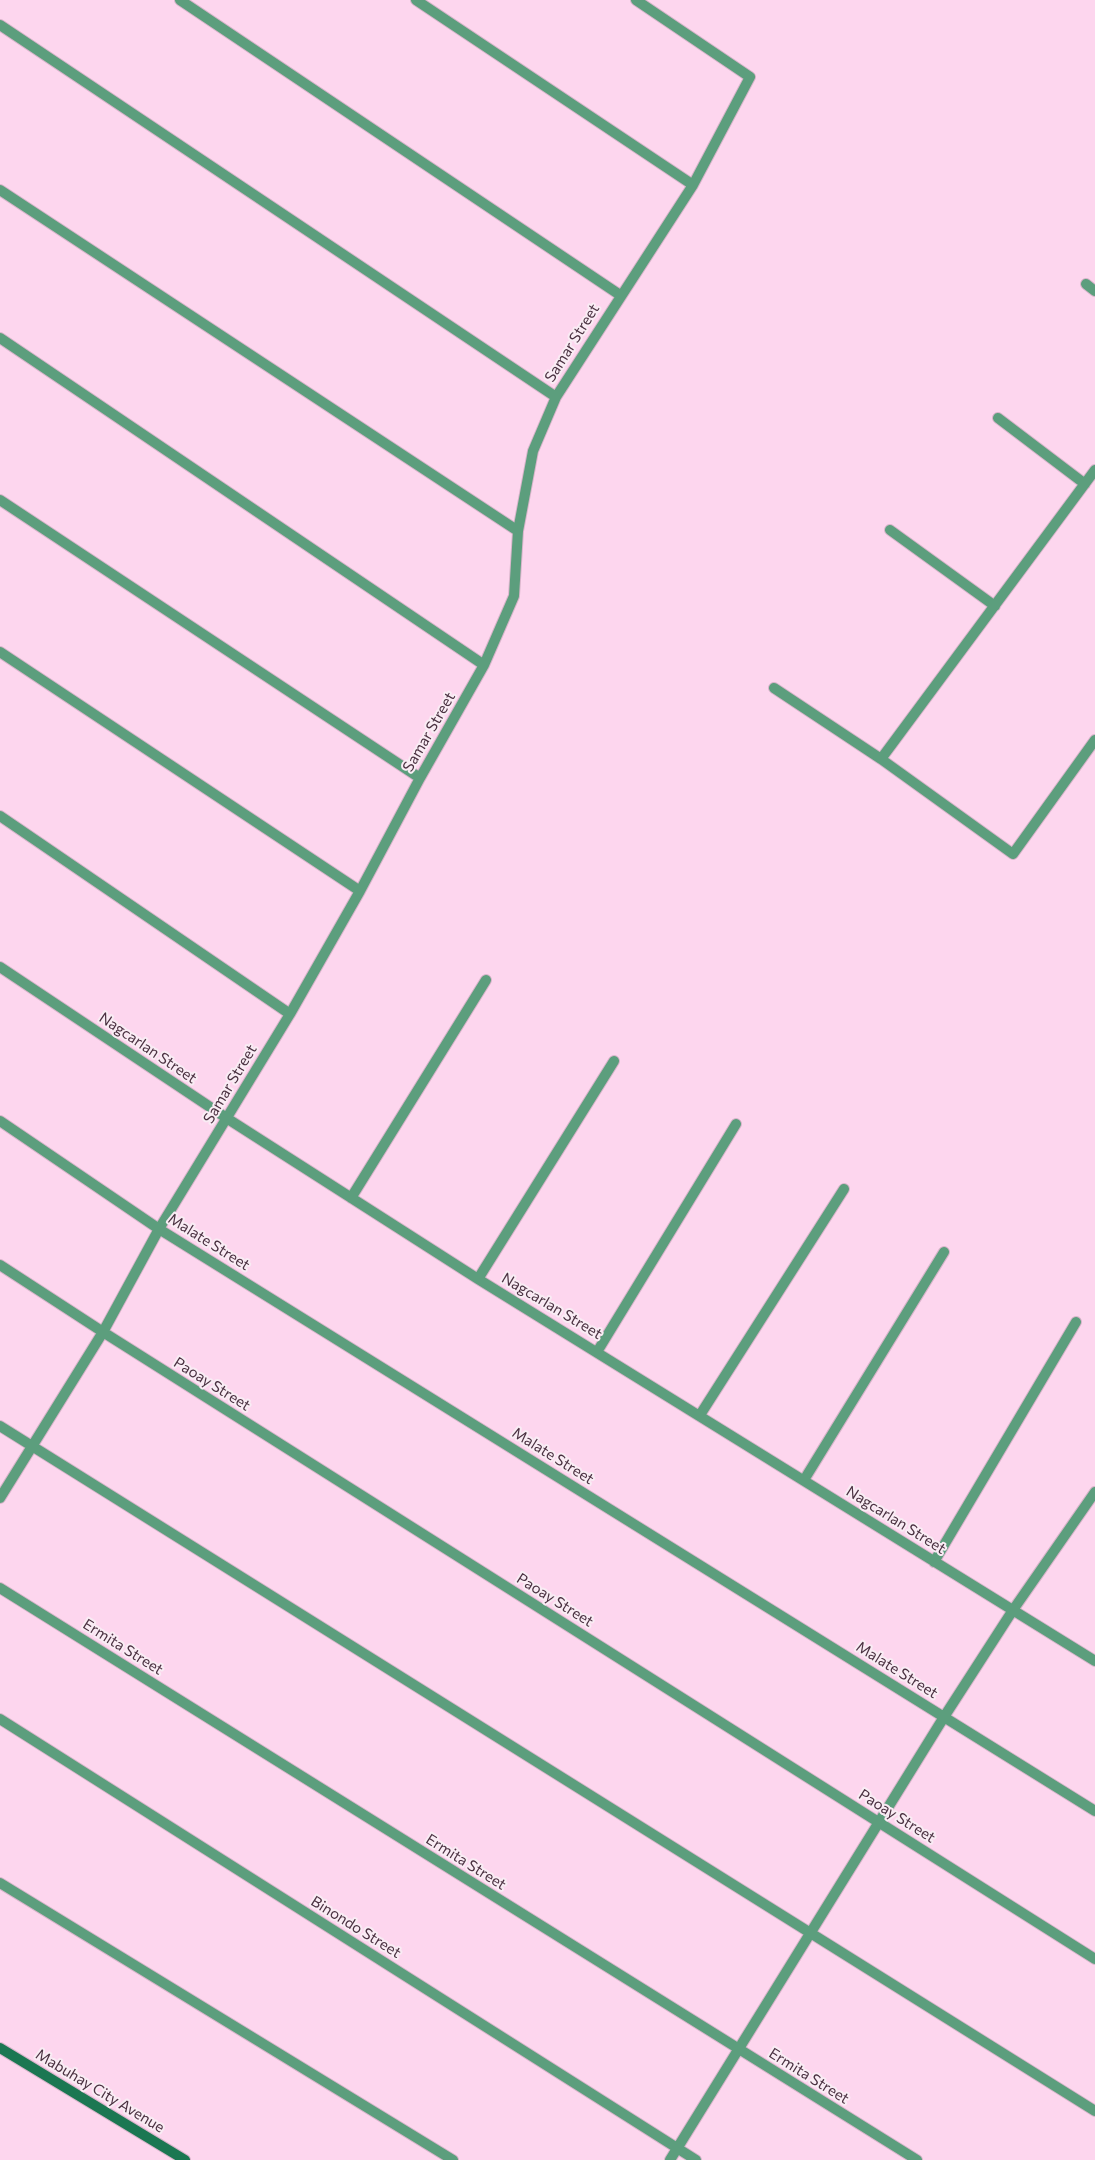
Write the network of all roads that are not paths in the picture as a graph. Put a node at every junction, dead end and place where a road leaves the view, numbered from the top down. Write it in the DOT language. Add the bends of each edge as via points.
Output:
graph roads {
  1 [pos="180,0"];
  2 [pos="416,0"];
  3 [pos="636,0"];
  4 [pos="0,25"];
  5 [pos="692,185"];
  6 [pos="0,190"];
  7 [pos="1086,284"];
  8 [pos="1095,291"];
  9 [pos="620,295"];
  10 [pos="0,338"];
  11 [pos="556,398"];
  12 [pos="998,418"];
  13 [pos="1095,470"];
  14 [pos="1085,484"];
  15 [pos="0,500"];
  16 [pos="890,530"];
  17 [pos="518,531"];
  18 [pos="995,606"];
  19 [pos="0,652"];
  20 [pos="484,665"];
  21 [pos="774,688"];
  22 [pos="1095,740"];
  23 [pos="881,759"];
  24 [pos="420,778"];
  25 [pos="0,816"];
  26 [pos="360,891"];
  27 [pos="0,968"];
  28 [pos="486,980"];
  29 [pos="290,1014"];
  30 [pos="614,1061"];
  31 [pos="228,1119"];
  32 [pos="0,1121"];
  33 [pos="736,1124"];
  34 [pos="844,1189"];
  35 [pos="351,1198"];
  36 [pos="159,1229"];
  37 [pos="944,1252"];
  38 [pos="0,1265"];
  39 [pos="478,1278"];
  40 [pos="1076,1322"];
  41 [pos="103,1332"];
  42 [pos="597,1352"];
  43 [pos="700,1415"];
  44 [pos="0,1426"];
  45 [pos="31,1446"];
  46 [pos="804,1480"];
  47 [pos="1095,1492"];
  48 [pos="0,1498"];
  49 [pos="934,1562"];
  50 [pos="0,1588"];
  51 [pos="1013,1610"];
  52 [pos="1095,1661"];
  53 [pos="944,1717"];
  54 [pos="0,1719"];
  55 [pos="1095,1811"];
  56 [pos="878,1822"];
  57 [pos="0,1883"];
  58 [pos="809,1933"];
  59 [pos="1095,1959"];
  60 [pos="0,2048"];
  61 [pos="738,2050"];
  62 [pos="1095,2111"];
  63 [pos="678,2148"];
  64 [pos="185,2160"];
  65 [pos="453,2160"];
  66 [pos="670,2160"];
  67 [pos="696,2160"];
  68 [pos="917,2160"];
  1 -- 9 [label="street"];
  2 -- 5 [label="street"];
  3 -- 5 [label="street, Samar Street" via="750,77"];
  4 -- 11 [label="street"];
  5 -- 9 [label="street, Samar Street"];
  6 -- 17 [label="street"];
  7 -- 8 [label="street"];
  9 -- 11 [label="street, Samar Street"];
  10 -- 20 [label="street"];
  11 -- 17 [label="street, Samar Street" via="533,451"];
  12 -- 14 [label="street"];
  13 -- 14 [label="street"];
  14 -- 18 [label="street"];
  15 -- 24 [label="street"];
  16 -- 18 [label="street"];
  17 -- 20 [label="street, Samar Street" via="514,596"];
  18 -- 23 [label="street"];
  19 -- 26 [label="street"];
  20 -- 24 [label="street, Samar Street"];
  21 -- 23 [label="street"];
  22 -- 23 [label="street" via="1013,854"];
  24 -- 26 [label="street, Samar Street"];
  25 -- 29 [label="street"];
  26 -- 29 [label="street, Samar Street"];
  27 -- 31 [label="street, Nagcarlan Street"];
  28 -- 35 [label="street"];
  29 -- 31 [label="street, Samar Street"];
  30 -- 39 [label="street"];
  31 -- 35 [label="street, Nagcarlan Street"];
  31 -- 36 [label="street, Samar Street"];
  32 -- 36 [label="street, Malate Street"];
  33 -- 42 [label="street"];
  34 -- 43 [label="street"];
  35 -- 39 [label="street, Nagcarlan Street"];
  36 -- 41 [label="street, Samar Street"];
  36 -- 53 [label="street, Malate Street"];
  37 -- 46 [label="street"];
  38 -- 41 [label="street, Paoay Street"];
  39 -- 42 [label="street, Nagcarlan Street"];
  40 -- 49 [label="street"];
  41 -- 45 [label="street, Samar Street"];
  41 -- 56 [label="street, Paoay Street"];
  42 -- 43 [label="street, Nagcarlan Street"];
  43 -- 46 [label="street, Nagcarlan Street"];
  44 -- 45 [label="street"];
  45 -- 48 [label="street, Samar Street"];
  45 -- 58 [label="street"];
  46 -- 49 [label="street, Nagcarlan Street"];
  47 -- 51 [label="street"];
  49 -- 51 [label="street, Nagcarlan Street"];
  50 -- 61 [label="street, Ermita Street"];
  51 -- 52 [label="street, Nagcarlan Street"];
  51 -- 53 [label="street"];
  53 -- 55 [label="street, Malate Street"];
  53 -- 56 [label="street"];
  54 -- 63 [label="street, Binondo Street"];
  56 -- 58 [label="street"];
  56 -- 59 [label="street, Paoay Street"];
  57 -- 65 [label="street"];
  58 -- 61 [label="street"];
  58 -- 62 [label="street"];
  60 -- 64 [label="street, Mabuhay City Avenue"];
  61 -- 63 [label="street"];
  61 -- 68 [label="street, Ermita Street"];
  63 -- 66 [label="street"];
  63 -- 67 [label="street, Binondo Street"];
}
